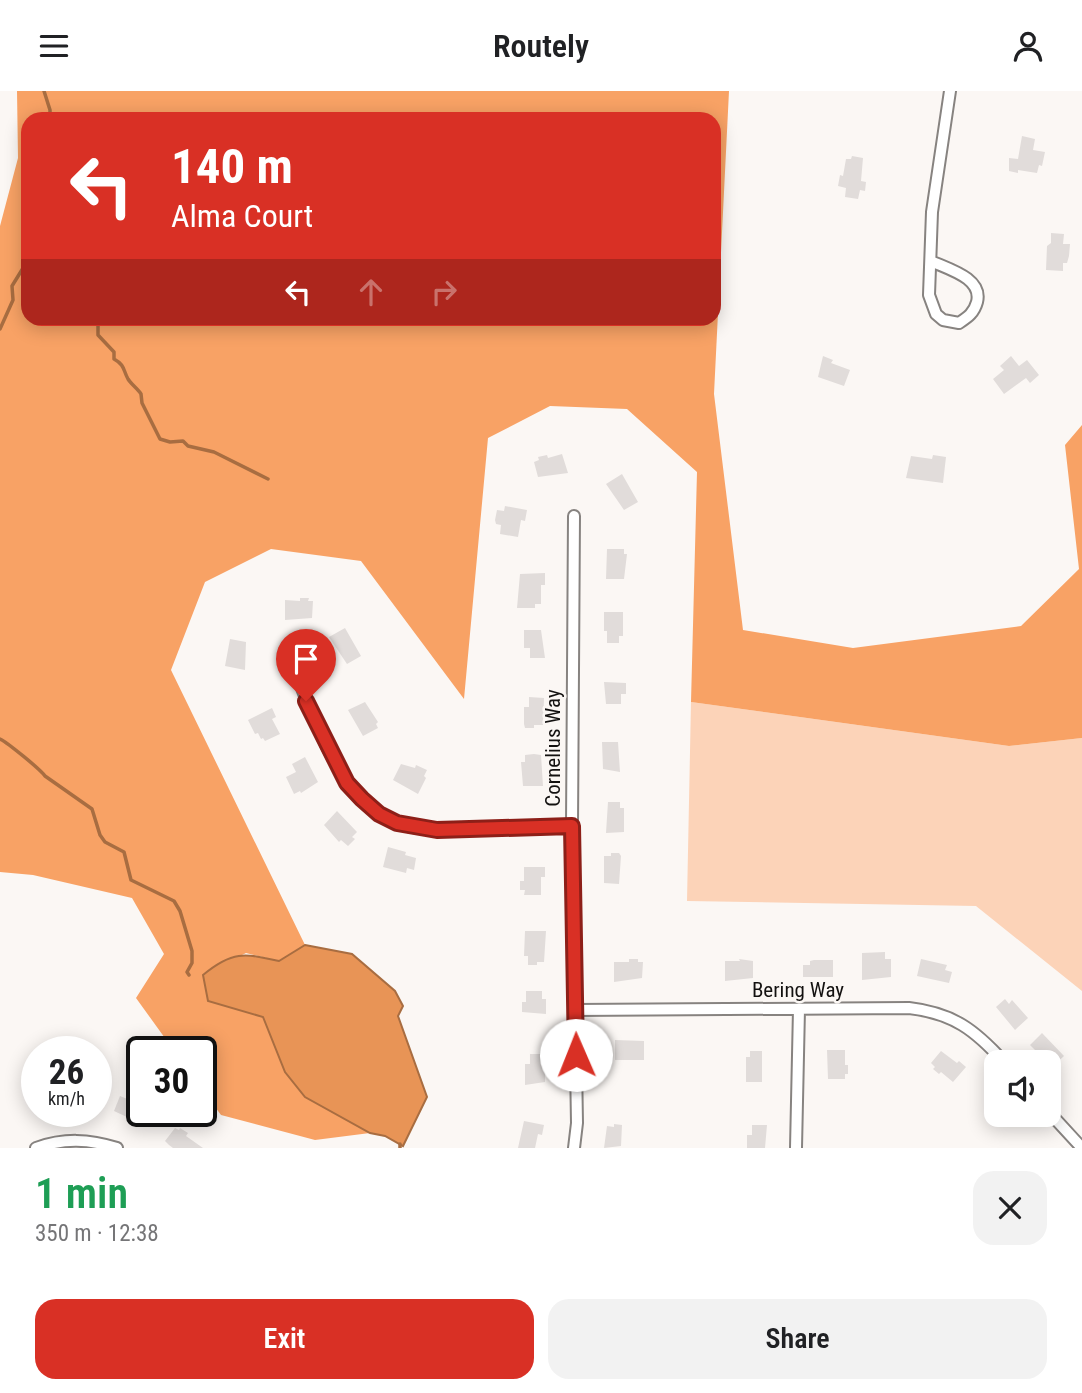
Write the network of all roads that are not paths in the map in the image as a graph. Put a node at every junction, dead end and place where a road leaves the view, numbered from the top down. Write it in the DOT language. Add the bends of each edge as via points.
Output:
graph roads {
  1 [pos="950,91"];
  2 [pos="931,261"];
  3 [pos="574,516"];
  4 [pos="293,666"];
  5 [pos="572,826"];
  6 [pos="799,1009"];
  7 [pos="575,1010"];
  8 [pos="992,1050"];
  9 [pos="1061,1126"];
  10 [pos="1079,1147"];
  11 [pos="36,1148"];
  12 [pos="117,1148"];
  13 [pos="574,1148"];
  14 [pos="796,1148"];
  1 -- 2 [label="street" via="936,183"];
  2 -- 2 [label="street" via="976,288 974,311 959,323 943,320 931,306"];
  3 -- 5 [label="street, Cornelius Way"];
  4 -- 5 [label="street" via="347,783 379,814 397,823 437,830"];
  5 -- 7 [label="street, Cornelius Way"];
  6 -- 7 [label="street, Bering Way"];
  6 -- 8 [label="street, Bering Way" via="930,1011 957,1021"];
  6 -- 14 [label="street"];
  7 -- 13 [label="street, Cornelius Way"];
  9 -- 10 [label="street"];
  11 -- 12 [label="street" via="70,1140"];
}
